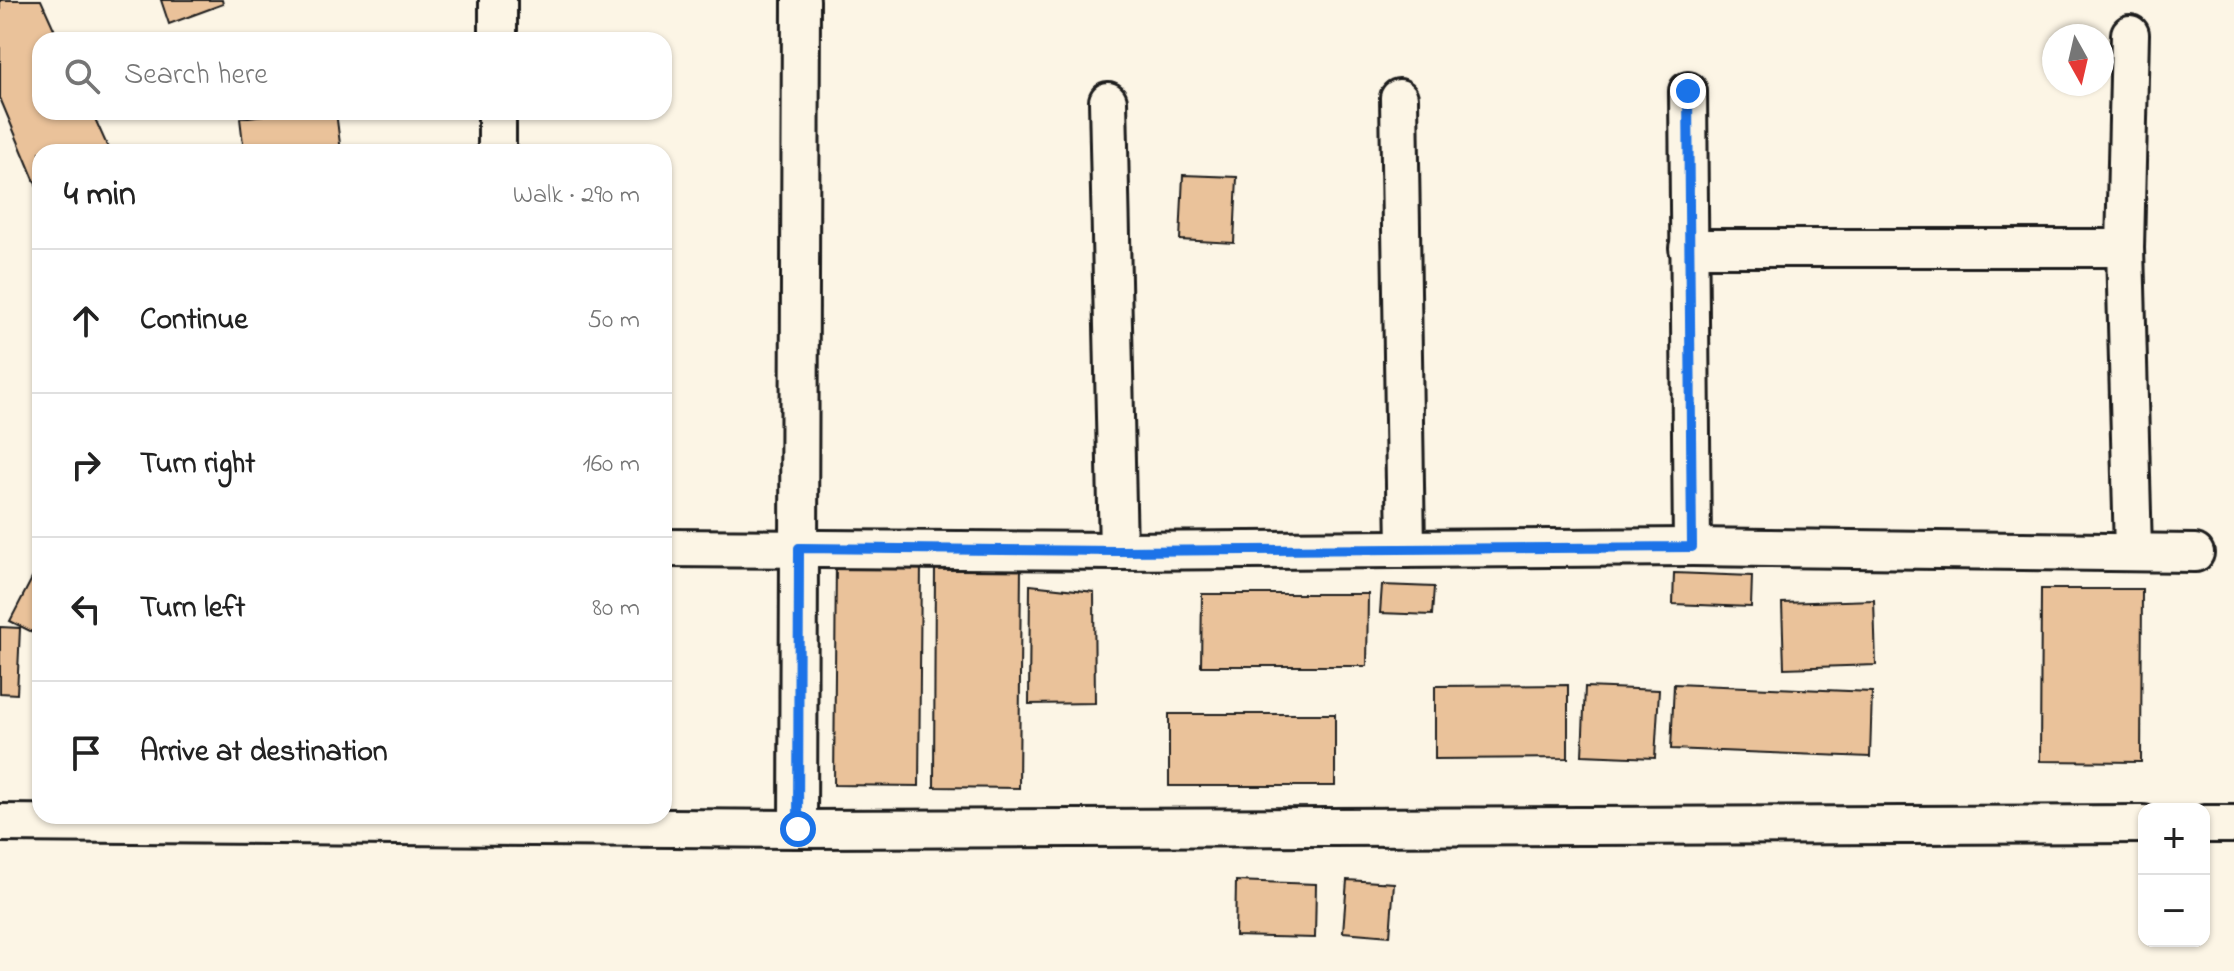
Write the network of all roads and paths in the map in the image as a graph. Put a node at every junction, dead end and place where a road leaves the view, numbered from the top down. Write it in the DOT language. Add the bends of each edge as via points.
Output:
graph roads {
  1 [pos="498,0"];
  2 [pos="801,0"];
  3 [pos="498,32"];
  4 [pos="2130,34"];
  5 [pos="1688,91"];
  6 [pos="1399,98"];
  7 [pos="1108,101"];
  8 [pos="497,120"];
  9 [pos="497,144"];
  10 [pos="1688,248"];
  11 [pos="2125,248"];
  12 [pos="1692,547"];
  13 [pos="672,548"];
  14 [pos="799,548"];
  15 [pos="1406,549"];
  16 [pos="1118,551"];
  17 [pos="2133,551"];
  18 [pos="2195,553"];
  19 [pos="0,823"];
  20 [pos="32,823"];
  21 [pos="133,824"];
  22 [pos="2138,824"];
  23 [pos="2210,824"];
  24 [pos="2234,824"];
  25 [pos="798,829"];
  1 -- 3 [label="street"];
  2 -- 14 [label="street"];
  4 -- 11 [label="street"];
  5 -- 10 [label="street"];
  6 -- 15 [label="street"];
  7 -- 16 [label="street"];
  8 -- 9 [label="street"];
  10 -- 11 [label="street"];
  10 -- 12 [label="street"];
  11 -- 17 [label="street"];
  12 -- 15 [label="street"];
  12 -- 17 [label="street"];
  13 -- 14 [label="street"];
  14 -- 16 [label="street"];
  14 -- 25 [label="street"];
  15 -- 16 [label="street"];
  17 -- 18 [label="street"];
  19 -- 20 [label="street"];
  21 -- 25 [label="street"];
  22 -- 25 [label="street"];
  23 -- 24 [label="street"];
}
